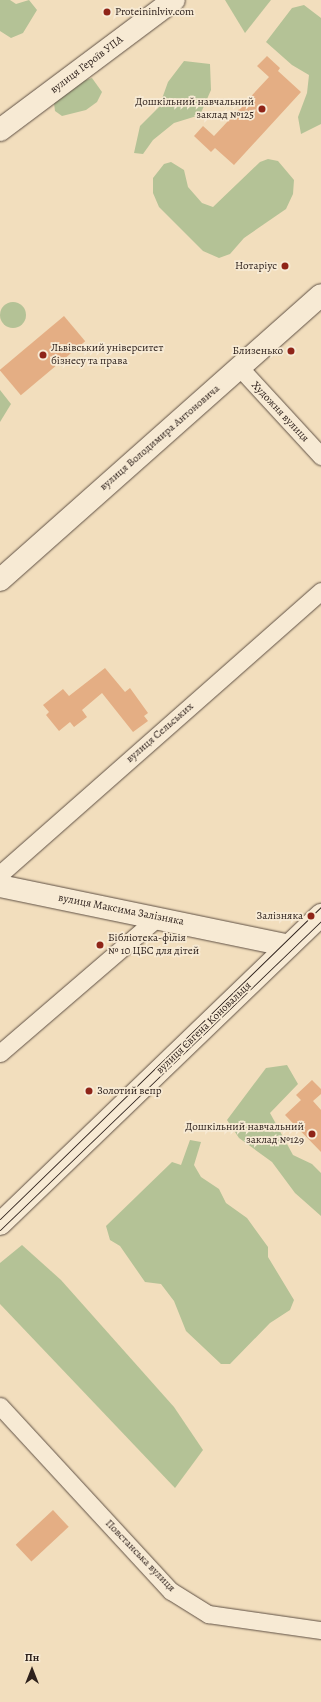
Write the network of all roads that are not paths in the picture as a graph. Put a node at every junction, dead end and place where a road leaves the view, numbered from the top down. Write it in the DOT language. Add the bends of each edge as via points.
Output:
graph roads {
  1 [pos="174,0"];
  2 [pos="0,130"];
  3 [pos="321,295"];
  4 [pos="240,368"];
  5 [pos="321,456"];
  6 [pos="0,580"];
  7 [pos="321,591"];
  8 [pos="0,874"];
  9 [pos="0,886"];
  10 [pos="321,915"];
  11 [pos="158,917"];
  12 [pos="289,946"];
  13 [pos="0,1053"];
  14 [pos="0,1224"];
  15 [pos="0,1406"];
  16 [pos="321,1630"];
  1 -- 2 [label="street, вулиця Героїв УПА"];
  3 -- 4 [label="street, вулиця Володимира Антоновича"];
  4 -- 5 [label="street, Художня вулиця"];
  4 -- 6 [label="street, вулиця Володимира Антоновича"];
  7 -- 8 [label="street, вулиця Сельських"];
  9 -- 11 [label="street, вулиця Максима Залізняка"];
  10 -- 12 [label="street, вулиця Євгена Коновальця"];
  11 -- 12 [label="street, вулиця Максима Залізняка"];
  11 -- 13 [label="street"];
  12 -- 14 [label="street, вулиця Євгена Коновальця"];
  15 -- 16 [label="street, Повстанська вулиця" via="171,1591 208,1614"];
}
